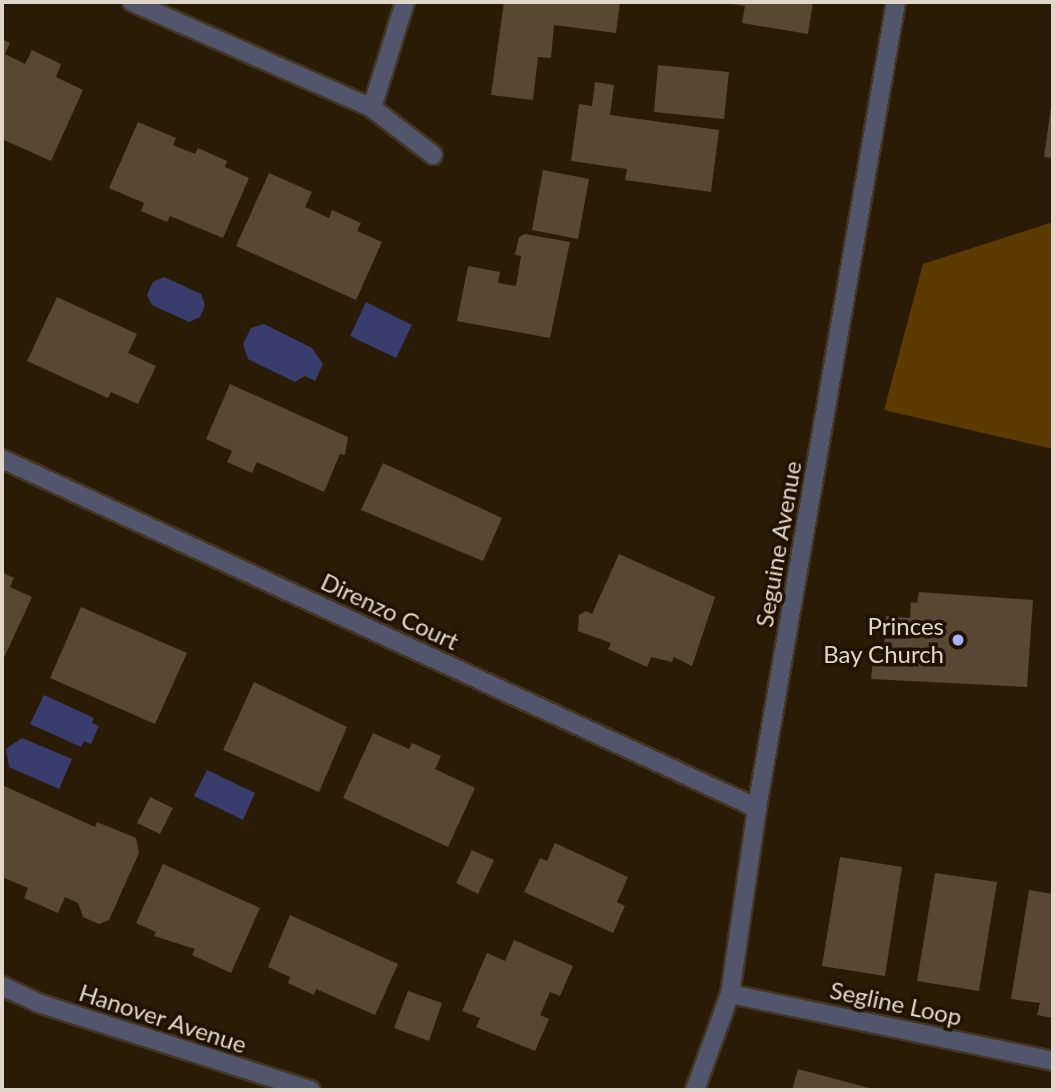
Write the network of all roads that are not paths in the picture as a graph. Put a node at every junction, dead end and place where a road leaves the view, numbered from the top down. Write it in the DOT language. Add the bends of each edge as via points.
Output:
graph roads {
  1 [pos="132,2"];
  2 [pos="405,2"];
  3 [pos="896,2"];
  4 [pos="372,108"];
  5 [pos="433,155"];
  6 [pos="2,459"];
  7 [pos="757,808"];
  8 [pos="2,986"];
  9 [pos="730,994"];
  10 [pos="1053,1061"];
  11 [pos="310,1090"];
  12 [pos="695,1090"];
  1 -- 4 [label="street"];
  2 -- 4 [label="street"];
  3 -- 7 [label="street, Seguine Avenue"];
  4 -- 5 [label="street"];
  6 -- 7 [label="street, Direnzo Court"];
  7 -- 9 [label="street, Seguine Avenue"];
  8 -- 11 [label="street, Hanover Avenue" via="38,1003"];
  9 -- 10 [label="street, Segline Loop"];
  9 -- 12 [label="street, Seguine Avenue"];
}
